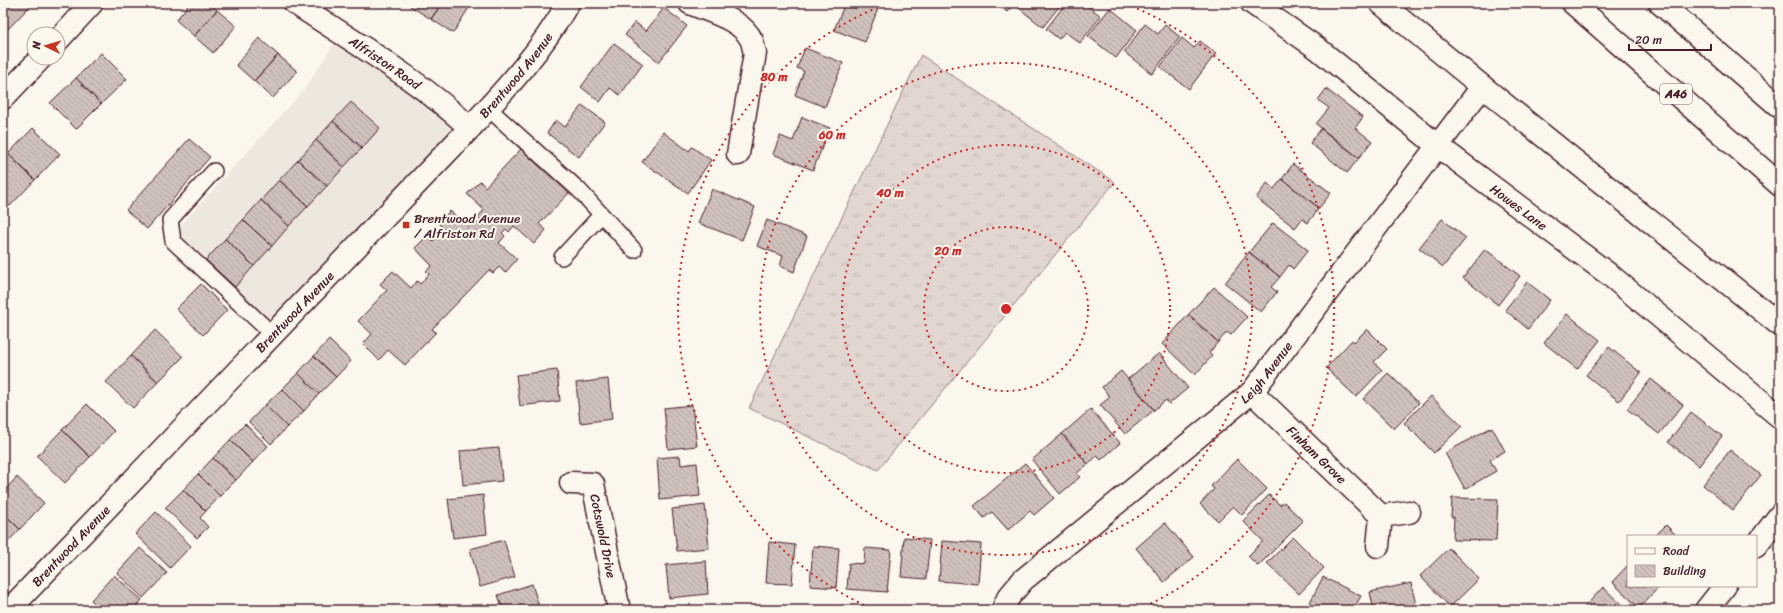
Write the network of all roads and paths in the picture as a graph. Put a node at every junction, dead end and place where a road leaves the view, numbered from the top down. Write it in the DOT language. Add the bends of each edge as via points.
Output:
graph roads {
  1 [pos="92,3"];
  2 [pos="295,3"];
  3 [pos="568,3"];
  4 [pos="690,3"];
  5 [pos="1252,3"];
  6 [pos="1381,3"];
  7 [pos="1573,3"];
  8 [pos="1660,3"];
  9 [pos="66,31"];
  10 [pos="33,66"];
  11 [pos="1482,87"];
  12 [pos="3,98"];
  13 [pos="1780,107"];
  14 [pos="488,108"];
  15 [pos="470,128"];
  16 [pos="1438,146"];
  17 [pos="738,154"];
  18 [pos="214,171"];
  19 [pos="1780,185"];
  20 [pos="602,215"];
  21 [pos="634,250"];
  22 [pos="562,257"];
  23 [pos="1780,325"];
  24 [pos="272,335"];
  25 [pos="1252,392"];
  26 [pos="1780,417"];
  27 [pos="571,484"];
  28 [pos="1409,512"];
  29 [pos="1780,515"];
  30 [pos="1381,516"];
  31 [pos="1757,545"];
  32 [pos="1378,546"];
  33 [pos="1724,587"];
  34 [pos="9,610"];
  35 [pos="619,610"];
  36 [pos="1003,610"];
  37 [pos="1706,610"];
  1 -- 9 [label="main road"];
  2 -- 15 [label="main road, Alfriston Road" via="420,86"];
  3 -- 14 [label="main road, Brentwood Avenue" via="516,78"];
  4 -- 17 [label="main road" via="727,18 744,30 752,41 755,54"];
  5 -- 16 [label="main road, Howes Lane" via="1317,48"];
  6 -- 11 [label="main road"];
  7 -- 19 [label="main road, A46"];
  8 -- 13 [label="main road"];
  10 -- 12 [label="main road"];
  11 -- 16 [label="main road, Leigh Avenue"];
  11 -- 23 [label="main road"];
  14 -- 15 [label="main road, Brentwood Avenue"];
  14 -- 20 [label="lane"];
  15 -- 24 [label="main road, Brentwood Avenue"];
  16 -- 25 [label="main road, Leigh Avenue"];
  16 -- 26 [label="main road, Howes Lane" via="1611,276"];
  18 -- 24 [label="lane" via="170,220 173,241"];
  20 -- 21 [label="lane"];
  20 -- 22 [label="lane"];
  24 -- 34 [label="main road, Brentwood Avenue"];
  25 -- 30 [label="main road, Finham Grove"];
  25 -- 36 [label="main road, Leigh Avenue" via="1023,580 1008,598"];
  27 -- 35 [label="main road, Cotswold Drive" via="593,484"];
  28 -- 30 [label="main road"];
  29 -- 31 [label="main road"];
  30 -- 32 [label="main road"];
  33 -- 37 [label="main road"];
}
